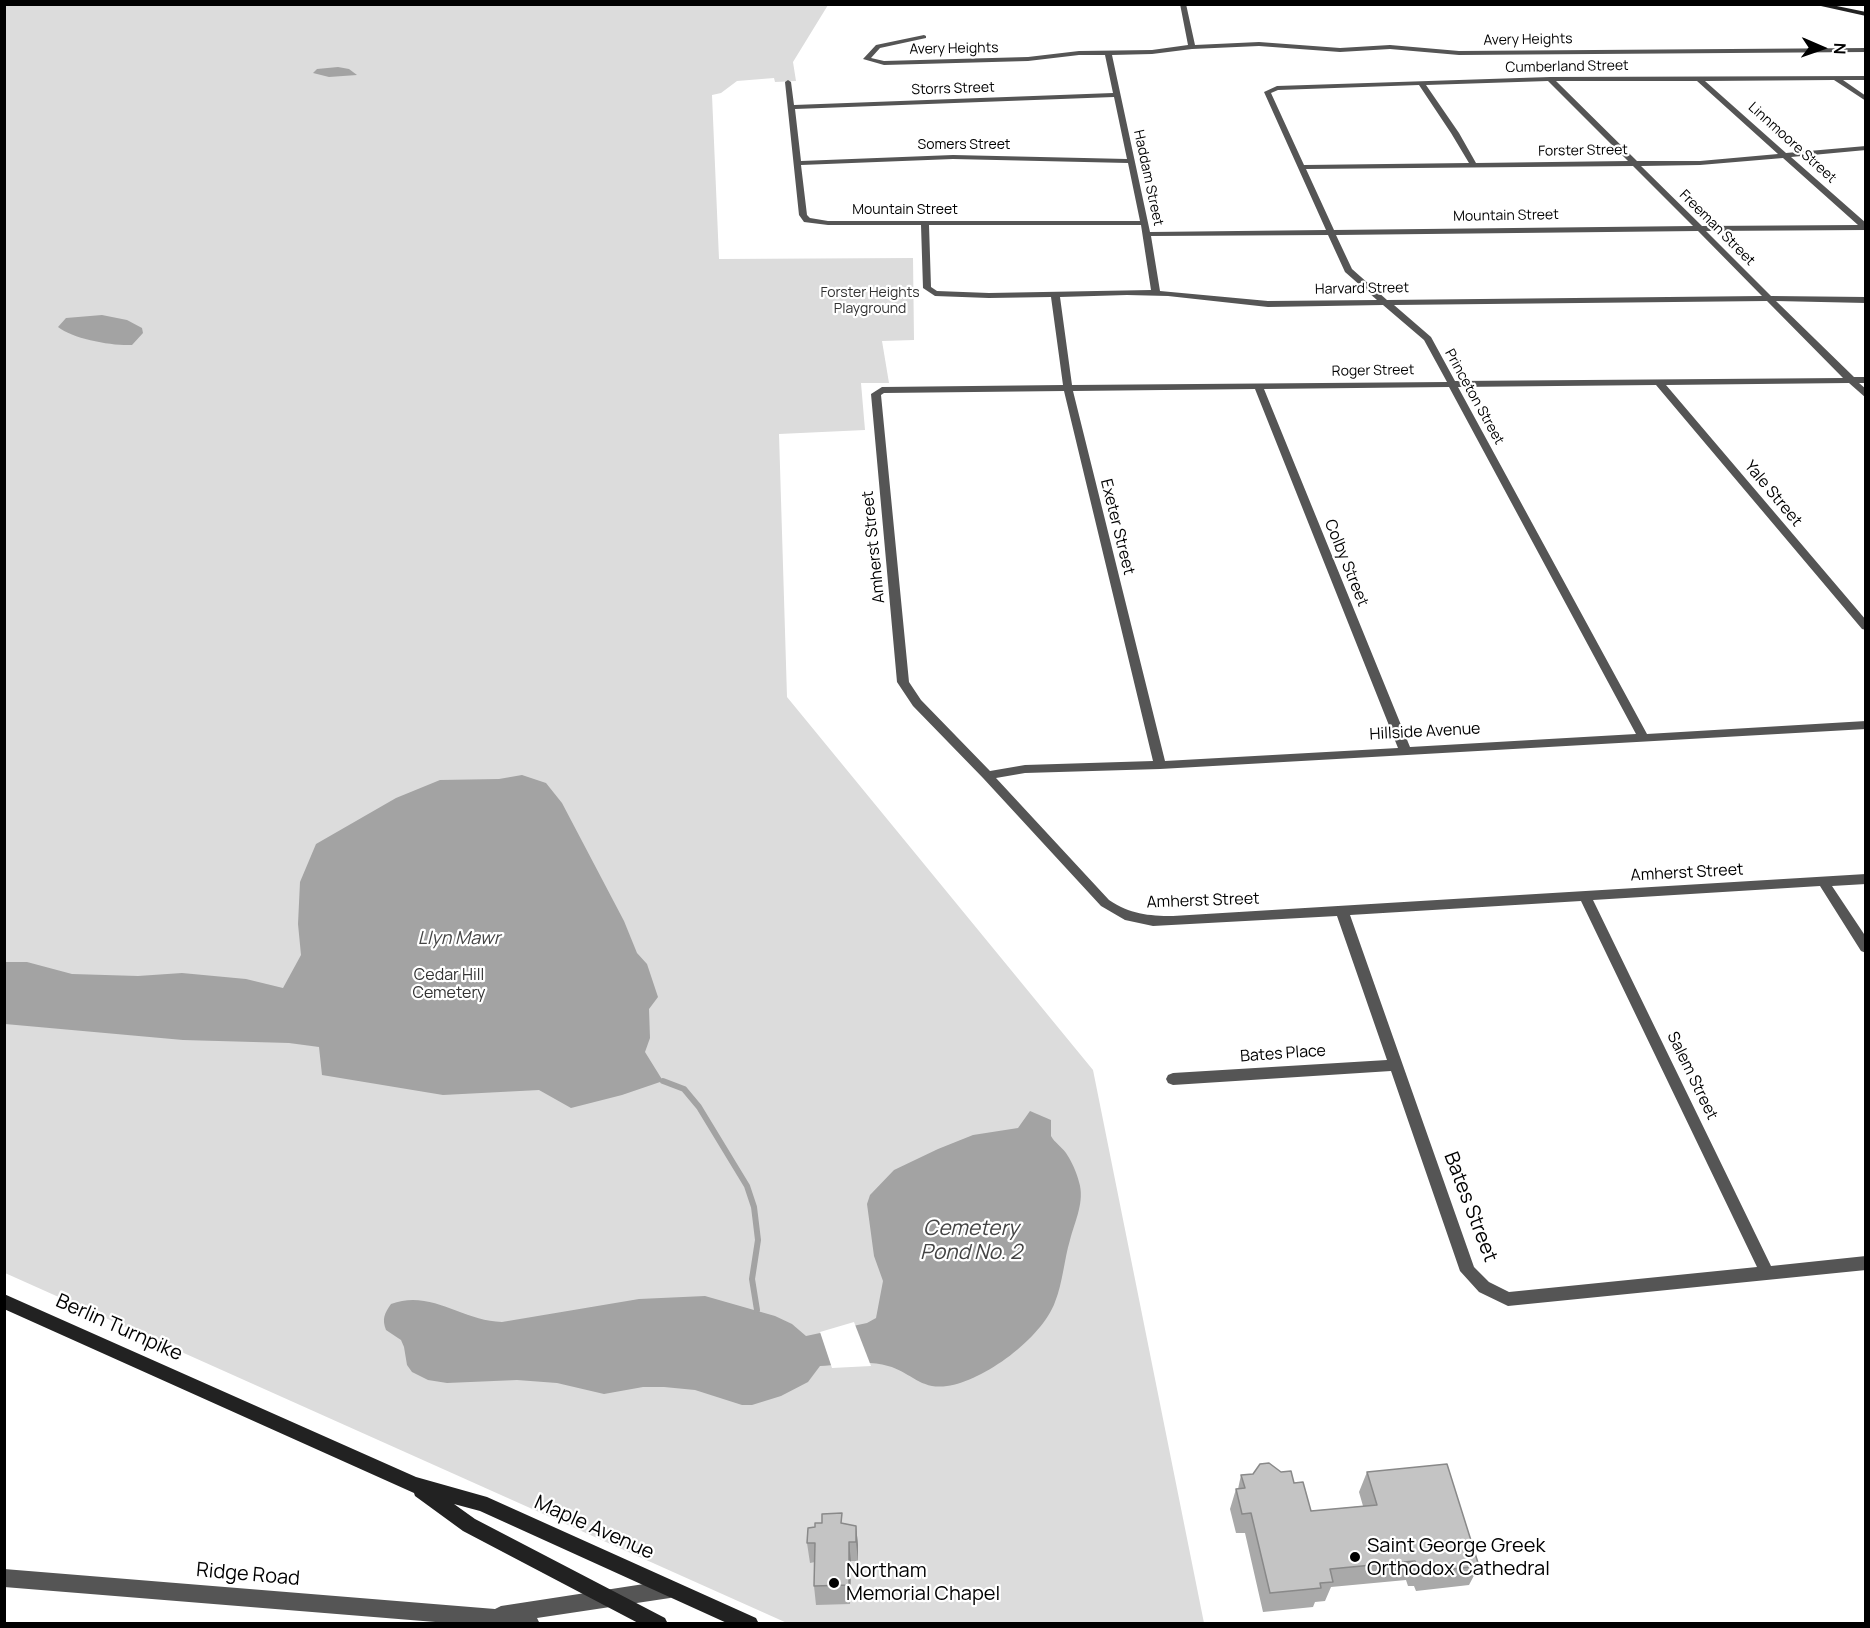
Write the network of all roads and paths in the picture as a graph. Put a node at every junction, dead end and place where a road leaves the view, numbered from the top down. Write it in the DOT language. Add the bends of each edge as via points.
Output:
graph roads {
  1 [pos="1183,4"];
  2 [pos="1815,4"];
  3 [pos="1866,14"];
  4 [pos="924,37"];
  5 [pos="1192,47"];
  6 [pos="1866,50"];
  7 [pos="1108,53"];
  8 [pos="1835,78"];
  9 [pos="1866,78"];
  10 [pos="1550,79"];
  11 [pos="1699,79"];
  12 [pos="788,82"];
  13 [pos="1420,82"];
  14 [pos="1269,89"];
  15 [pos="1116,95"];
  16 [pos="1866,99"];
  17 [pos="790,107"];
  18 [pos="1866,148"];
  19 [pos="1787,156"];
  20 [pos="1131,161"];
  21 [pos="797,163"];
  22 [pos="1634,164"];
  23 [pos="1474,166"];
  24 [pos="1300,167"];
  25 [pos="1144,223"];
  26 [pos="925,224"];
  27 [pos="1865,227"];
  28 [pos="1697,228"];
  29 [pos="1330,231"];
  30 [pos="1147,234"];
  31 [pos="1156,293"];
  32 [pos="1055,294"];
  33 [pos="1769,298"];
  34 [pos="1866,300"];
  35 [pos="1386,303"];
  36 [pos="1851,380"];
  37 [pos="1866,380"];
  38 [pos="1658,381"];
  39 [pos="1452,383"];
  40 [pos="1259,387"];
  41 [pos="1068,388"];
  42 [pos="882,390"];
  43 [pos="1866,395"];
  44 [pos="1866,627"];
  45 [pos="1866,725"];
  46 [pos="1643,736"];
  47 [pos="1405,750"];
  48 [pos="1160,765"];
  49 [pos="987,775"];
  50 [pos="1866,879"];
  51 [pos="1823,881"];
  52 [pos="1584,895"];
  53 [pos="1342,911"];
  54 [pos="1866,948"];
  55 [pos="1395,1065"];
  56 [pos="1173,1079"];
  57 [pos="1866,1263"];
  58 [pos="1767,1273"];
  59 [pos="4,1301"];
  60 [pos="216,1394"];
  61 [pos="415,1485"];
  62 [pos="4,1578"];
  63 [pos="674,1588"];
  64 [pos="608,1598"];
  65 [pos="489,1617"];
  66 [pos="531,1623"];
  67 [pos="659,1623"];
  68 [pos="750,1623"];
  1 -- 5 [label="street"];
  2 -- 3 [label="main road"];
  4 -- 7 [label="street, Avery Heights" via="878,46 866,59 884,63 1007,60"];
  5 -- 6 [label="street, Avery Heights" via="1259,44 1459,53"];
  5 -- 7 [label="street, Avery Heights"];
  7 -- 15 [label="street, Haddam Street"];
  8 -- 9 [label="street, Cumberland Street"];
  8 -- 11 [label="street, Cumberland Street"];
  8 -- 16 [label="street"];
  10 -- 11 [label="street, Cumberland Street"];
  10 -- 13 [label="street, Cumberland Street"];
  10 -- 22 [label="street, Freeman Street"];
  11 -- 19 [label="street, Linnmoore Street"];
  12 -- 17 [label="street, Mountain Street"];
  13 -- 14 [label="street, Cumberland Street"];
  13 -- 23 [label="street"];
  14 -- 24 [label="street, Princeton Street"];
  15 -- 17 [label="street, Storrs Street"];
  15 -- 20 [label="street, Haddam Street"];
  17 -- 21 [label="street, Mountain Street"];
  18 -- 19 [label="street, Forster Street"];
  19 -- 22 [label="street, Forster Street" via="1722,163"];
  19 -- 27 [label="street, Linnmoore Street"];
  20 -- 21 [label="street, Somers Street" via="953,157"];
  20 -- 25 [label="street, Haddam Street"];
  21 -- 26 [label="street, Mountain Street" via="803,215 807,220"];
  22 -- 23 [label="street, Forster Street"];
  22 -- 28 [label="street, Freeman Street"];
  23 -- 24 [label="street, Forster Street"];
  24 -- 29 [label="street, Princeton Street"];
  25 -- 26 [label="street, Mountain Street"];
  25 -- 30 [label="street, Haddam Street"];
  26 -- 32 [label="street, Harvard Street" via="928,291"];
  27 -- 28 [label="street, Mountain Street"];
  28 -- 29 [label="street, Mountain Street"];
  28 -- 33 [label="street, Freeman Street"];
  29 -- 30 [label="street, Mountain Street"];
  29 -- 35 [label="street, Princeton Street" via="1348,270"];
  30 -- 31 [label="street, Haddam Street"];
  31 -- 32 [label="street, Harvard Street"];
  31 -- 35 [label="street, Harvard Street" via="1233,303"];
  32 -- 41 [label="street, Exeter Street"];
  33 -- 34 [label="street, Harvard Street"];
  33 -- 35 [label="street, Harvard Street"];
  33 -- 36 [label="street, Freeman Street"];
  35 -- 39 [label="street, Princeton Street" via="1428,339"];
  36 -- 37 [label="street, Roger Street"];
  36 -- 38 [label="street, Roger Street"];
  36 -- 43 [label="street, Freeman Street"];
  38 -- 39 [label="street, Roger Street"];
  38 -- 44 [label="street, Yale Street"];
  39 -- 40 [label="street, Roger Street"];
  39 -- 46 [label="street, Princeton Street"];
  40 -- 41 [label="street, Roger Street"];
  40 -- 47 [label="street, Colby Street"];
  41 -- 42 [label="street, Roger Street"];
  41 -- 48 [label="street, Exeter Street"];
  42 -- 49 [label="street, Amherst Street" via="876,394 876,401 903,682 917,704"];
  45 -- 46 [label="street, Hillside Avenue"];
  46 -- 47 [label="street, Hillside Avenue"];
  47 -- 48 [label="street, Hillside Avenue"];
  48 -- 49 [label="street, Hillside Avenue"];
  49 -- 53 [label="street, Amherst Street" via="1105,903 1124,916 1162,921"];
  50 -- 51 [label="street, Amherst Street"];
  51 -- 52 [label="street, Amherst Street"];
  51 -- 54 [label="street"];
  52 -- 53 [label="street, Amherst Street"];
  52 -- 58 [label="street, Salem Street"];
  53 -- 55 [label="street, Bates Street"];
  55 -- 56 [label="street, Bates Place"];
  55 -- 58 [label="street, Bates Street" via="1468,1271 1484,1287 1508,1299"];
  57 -- 58 [label="street, Bates Street"];
  59 -- 60 [label="main road, Berlin Turnpike"];
  60 -- 61 [label="main road, Maple Avenue"];
  61 -- 63 [label="main road, Maple Avenue" via="481,1503"];
  61 -- 64 [label="main road, Maple Avenue" via="469,1525"];
  62 -- 65 [label="street, Ridge Road"];
  63 -- 64 [label="street, Ridge Road"];
  63 -- 68 [label="main road, Maple Avenue"];
  64 -- 65 [label="street, Ridge Road"];
  64 -- 67 [label="main road, Maple Avenue"];
  65 -- 66 [label="street, Ridge Road"];
}
